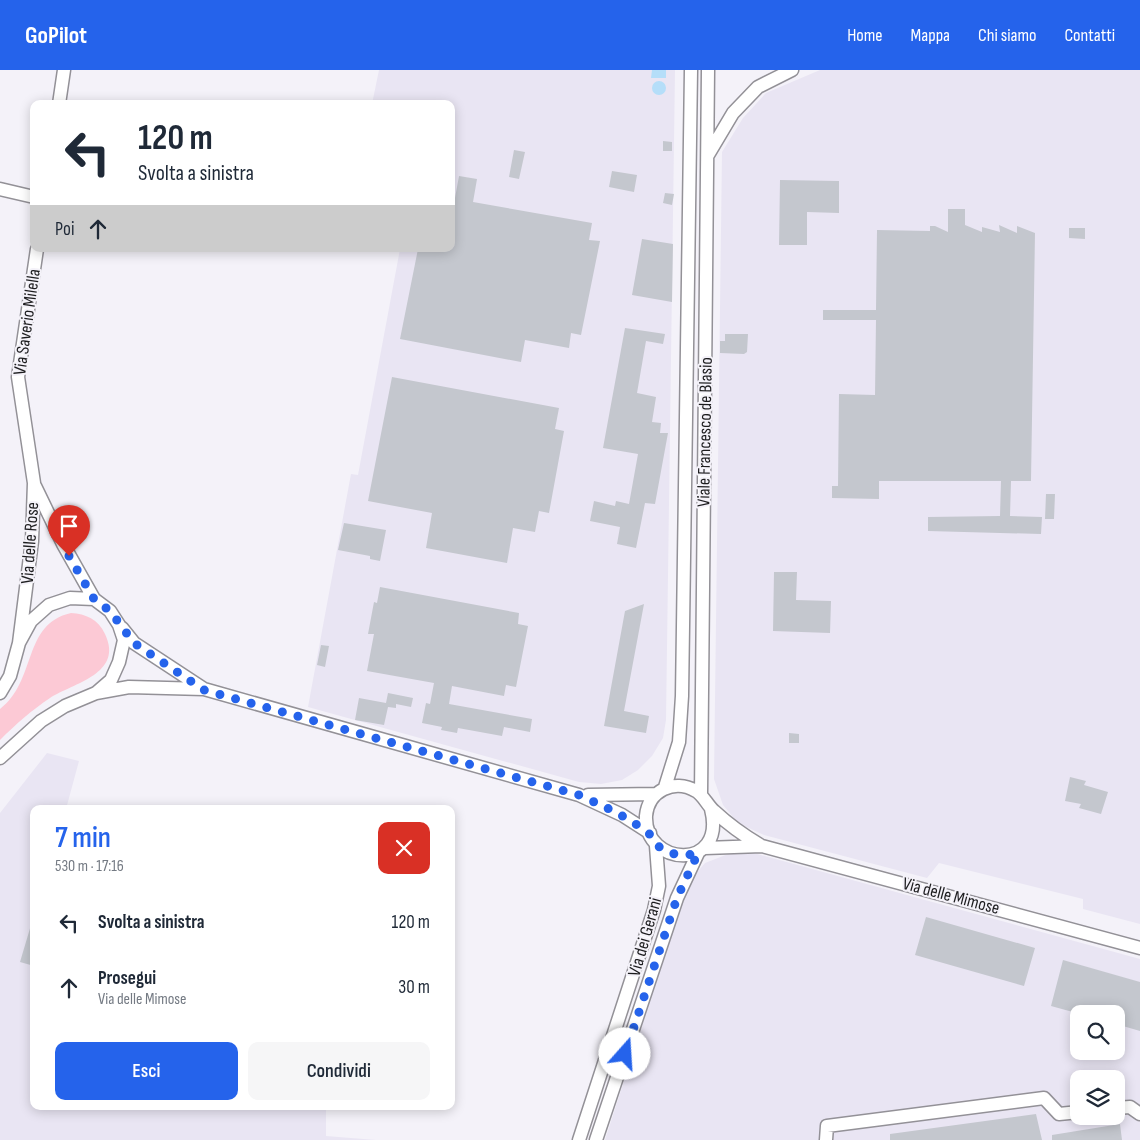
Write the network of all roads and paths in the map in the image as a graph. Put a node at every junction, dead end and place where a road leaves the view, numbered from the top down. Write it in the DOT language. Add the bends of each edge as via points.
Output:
graph roads {
  1 [pos="64,70"];
  2 [pos="691,70"];
  3 [pos="708,70"];
  4 [pos="792,70"];
  5 [pos="60,100"];
  6 [pos="708,155"];
  7 [pos="0,189"];
  8 [pos="30,196"];
  9 [pos="37,252"];
  10 [pos="34,484"];
  11 [pos="94,599"];
  12 [pos="119,624"];
  13 [pos="19,643"];
  14 [pos="204,690"];
  15 [pos="0,693"];
  16 [pos="96,694"];
  17 [pos="0,758"];
  18 [pos="660,790"];
  19 [pos="579,795"];
  20 [pos="701,795"];
  21 [pos="711,809"];
  22 [pos="650,834"];
  23 [pos="656,846"];
  24 [pos="762,846"];
  25 [pos="702,850"];
  26 [pos="1140,948"];
  27 [pos="1125,1107"];
  28 [pos="1070,1113"];
  29 [pos="1140,1114"];
  30 [pos="579,1140"];
  31 [pos="596,1140"];
  32 [pos="826,1140"];
  1 -- 5 [label="street"];
  2 -- 18 [label="street, Viale Francesco de Blasio" via="682,696 679,742"];
  3 -- 6 [label="street, Viale Francesco de Blasio"];
  4 -- 6 [label="street" via="758,87 733,113"];
  6 -- 20 [label="street, Viale Francesco de Blasio"];
  7 -- 8 [label="street"];
  9 -- 10 [label="street, Via Saverio Milella" via="18,377"];
  10 -- 11 [label="street, Via delle Rose"];
  10 -- 13 [label="street, Via delle Rose" via="32,541"];
  11 -- 12 [label="street" via="110,611"];
  11 -- 13 [label="street" via="70,598 49,605 31,621"];
  12 -- 14 [label="street" via="134,643"];
  12 -- 16 [label="street" via="124,640 120,662 112,680"];
  13 -- 15 [label="street" via="10,676"];
  14 -- 16 [label="street" via="129,687"];
  14 -- 19 [label="street"];
  16 -- 17 [label="street" via="65,706"];
  18 -- 19 [label="street" via="620,796"];
  18 -- 20 [label="street" via="682,786"];
  18 -- 22 [label="street" via="647,806"];
  19 -- 22 [label="street" via="622,815"];
  20 -- 21 [label="street"];
  21 -- 24 [label="street"];
  21 -- 25 [label="street" via="712,840"];
  22 -- 23 [label="street"];
  23 -- 25 [label="street" via="683,855"];
  23 -- 30 [label="street, Via dei Gerani" via="659,886 654,910"];
  24 -- 25 [label="street"];
  24 -- 26 [label="street, Via delle Mimose"];
  25 -- 31 [label="street, Via dei Gerani" via="677,898"];
  27 -- 29 [label="street"];
  28 -- 32 [label="street" via="1059,1114 1044,1098 827,1126"];
}
